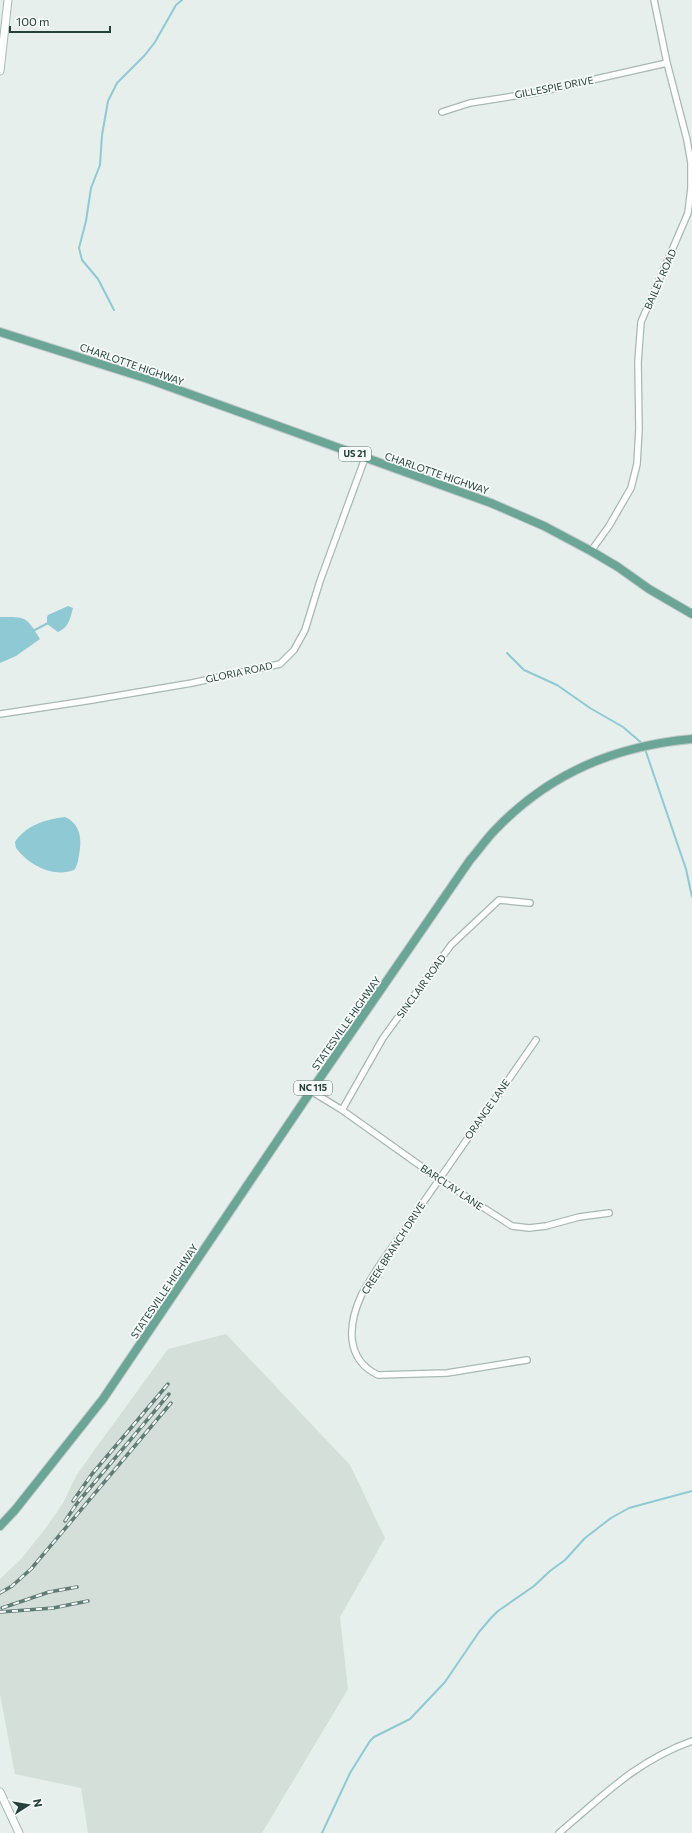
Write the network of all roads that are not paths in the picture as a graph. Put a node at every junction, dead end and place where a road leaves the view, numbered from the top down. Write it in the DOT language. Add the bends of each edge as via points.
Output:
graph roads {
  1 [pos="8,0"];
  2 [pos="654,0"];
  3 [pos="667,63"];
  4 [pos="0,71"];
  5 [pos="442,112"];
  6 [pos="0,332"];
  7 [pos="364,458"];
  8 [pos="591,551"];
  9 [pos="692,614"];
  10 [pos="0,714"];
  11 [pos="692,739"];
  12 [pos="530,903"];
  13 [pos="536,1040"];
  14 [pos="311,1091"];
  15 [pos="342,1110"];
  16 [pos="439,1179"];
  17 [pos="609,1213"];
  18 [pos="527,1360"];
  19 [pos="0,1526"];
  20 [pos="692,1741"];
  21 [pos="0,1792"];
  22 [pos="19,1833"];
  23 [pos="559,1833"];
  1 -- 4 [label="street"];
  2 -- 3 [label="street, BAILEY ROAD"];
  3 -- 5 [label="street, GILLESPIE DRIVE" via="534,93 470,102"];
  3 -- 8 [label="street, BAILEY ROAD" via="691,163 688,213 641,322 637,464 631,488"];
  6 -- 7 [label="main road, CHARLOTTE HIGHWAY / US 21" via="148,379"];
  7 -- 8 [label="main road, CHARLOTTE HIGHWAY / US 21" via="509,510"];
  7 -- 10 [label="street, GLORIA ROAD" via="305,630 294,650 280,664 184,684"];
  8 -- 9 [label="main road, CHARLOTTE HIGHWAY / US 21"];
  11 -- 14 [label="main road, STATESVILLE HIGHWAY / NC 115" via="662,741 624,750 588,763 554,781 523,804 495,830 470,860"];
  12 -- 15 [label="street, SINCLAIR ROAD" via="499,900 451,944 383,1038"];
  13 -- 16 [label="street, ORANGE LANE"];
  14 -- 15 [label="street, BARCLAY LANE"];
  14 -- 19 [label="main road, STATESVILLE HIGHWAY / NC 115" via="103,1399"];
  15 -- 16 [label="street, BARCLAY LANE"];
  16 -- 17 [label="street, BARCLAY LANE" via="512,1226 546,1226 579,1217"];
  16 -- 18 [label="street, CREEK BRANCH DRIVE" via="361,1296 352,1326 353,1348 357,1357 370,1371 388,1376 447,1373"];
  20 -- 23 [label="street" via="641,1765 607,1790"];
  21 -- 22 [label="street"];
}
